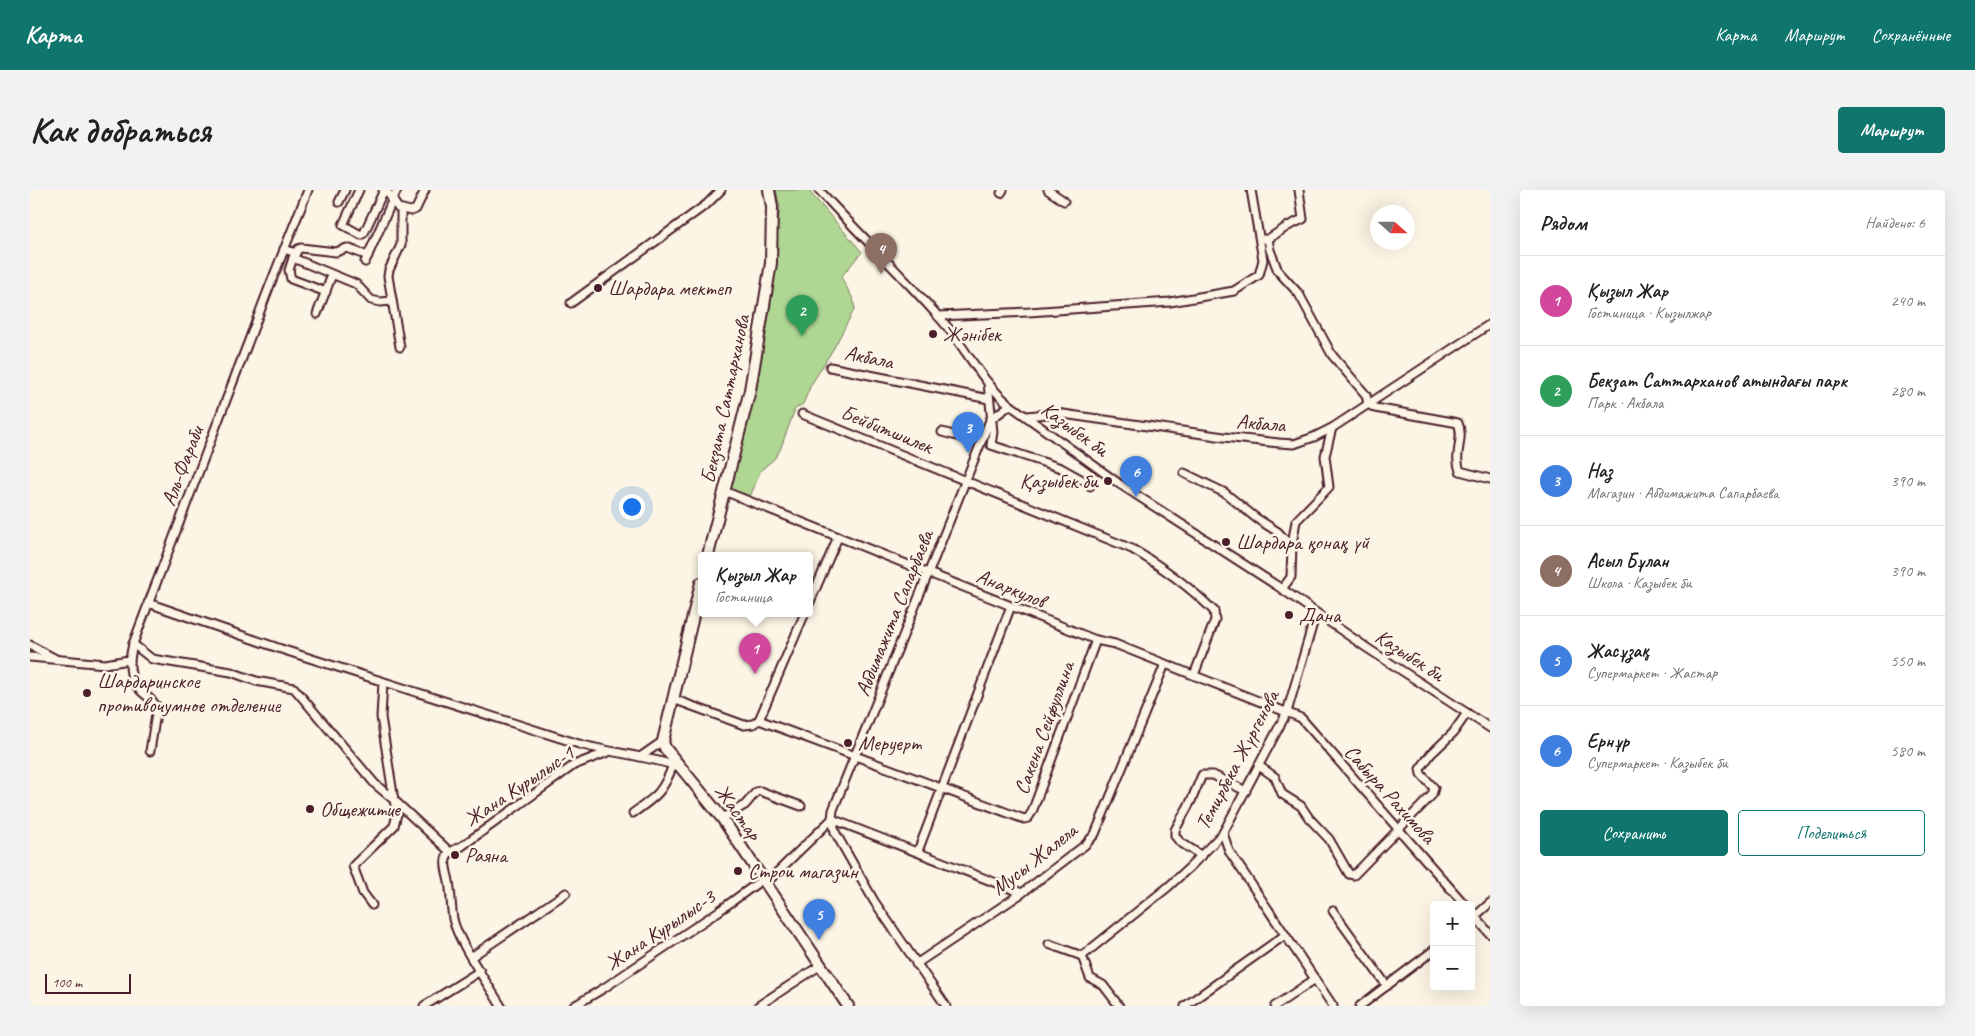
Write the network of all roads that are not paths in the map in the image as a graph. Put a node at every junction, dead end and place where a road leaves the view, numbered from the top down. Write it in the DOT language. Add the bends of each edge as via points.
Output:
graph roads {
  1 [pos="308,190"];
  2 [pos="345,190"];
  3 [pos="359,190"];
  4 [pos="385,190"];
  5 [pos="397,190"];
  6 [pos="425,190"];
  7 [pos="721,190"];
  8 [pos="769,190"];
  9 [pos="819,190"];
  10 [pos="1048,190"];
  11 [pos="1252,190"];
  12 [pos="1299,190"];
  13 [pos="393,200"];
  14 [pos="1064,201"];
  15 [pos="339,202"];
  16 [pos="401,209"];
  17 [pos="1260,239"];
  18 [pos="1268,239"];
  19 [pos="284,249"];
  20 [pos="294,255"];
  21 [pos="332,275"];
  22 [pos="326,292"];
  23 [pos="392,301"];
  24 [pos="571,303"];
  25 [pos="317,314"];
  26 [pos="938,316"];
  27 [pos="1490,324"];
  28 [pos="400,347"];
  29 [pos="830,367"];
  30 [pos="988,382"];
  31 [pos="989,399"];
  32 [pos="1368,404"];
  33 [pos="1010,405"];
  34 [pos="802,414"];
  35 [pos="1027,416"];
  36 [pos="990,420"];
  37 [pos="1332,428"];
  38 [pos="942,432"];
  39 [pos="983,438"];
  40 [pos="1184,473"];
  41 [pos="966,480"];
  42 [pos="1490,480"];
  43 [pos="1090,486"];
  44 [pos="724,491"];
  45 [pos="838,537"];
  46 [pos="1292,544"];
  47 [pos="709,552"];
  48 [pos="929,574"];
  49 [pos="1282,589"];
  50 [pos="698,595"];
  51 [pos="813,595"];
  52 [pos="148,603"];
  53 [pos="1010,606"];
  54 [pos="1316,613"];
  55 [pos="803,617"];
  56 [pos="1096,640"];
  57 [pos="133,644"];
  58 [pos="30,645"];
  59 [pos="30,657"];
  60 [pos="129,660"];
  61 [pos="60,661"];
  62 [pos="1165,664"];
  63 [pos="1194,675"];
  64 [pos="383,682"];
  65 [pos="673,699"];
  66 [pos="1287,712"];
  67 [pos="1467,713"];
  68 [pos="759,720"];
  69 [pos="1490,728"];
  70 [pos="663,741"];
  71 [pos="150,751"];
  72 [pos="608,752"];
  73 [pos="856,756"];
  74 [pos="640,757"];
  75 [pos="676,766"];
  76 [pos="1259,766"];
  77 [pos="941,789"];
  78 [pos="1246,791"];
  79 [pos="394,800"];
  80 [pos="801,806"];
  81 [pos="633,813"];
  82 [pos="722,818"];
  83 [pos="832,819"];
  84 [pos="1398,830"];
  85 [pos="1223,833"];
  86 [pos="918,851"];
  87 [pos="450,852"];
  88 [pos="1202,856"];
  89 [pos="765,881"];
  90 [pos="566,893"];
  91 [pos="1022,893"];
  92 [pos="1461,901"];
  93 [pos="1490,903"];
  94 [pos="372,905"];
  95 [pos="1333,911"];
  96 [pos="1475,914"];
  97 [pos="1475,919"];
  98 [pos="1490,934"];
  99 [pos="1285,935"];
  100 [pos="1049,944"];
  101 [pos="1430,953"];
  102 [pos="1082,956"];
  103 [pos="472,957"];
  104 [pos="916,964"];
  105 [pos="821,965"];
  106 [pos="480,971"];
  107 [pos="1315,979"];
  108 [pos="1386,986"];
  109 [pos="424,1006"];
  110 [pos="501,1006"];
  111 [pos="574,1006"];
  112 [pos="758,1006"];
  113 [pos="848,1006"];
  114 [pos="946,1006"];
  115 [pos="1119,1006"];
  116 [pos="1185,1006"];
  117 [pos="1275,1006"];
  118 [pos="1333,1006"];
  119 [pos="1360,1006"];
  1 -- 19 [label="street, Аль-Фараби"];
  2 -- 15 [label="street"];
  3 -- 4 [label="street" via="343,225 362,235"];
  4 -- 13 [label="street"];
  5 -- 13 [label="street"];
  6 -- 16 [label="street" via="416,209"];
  7 -- 24 [label="street" via="707,204"];
  8 -- 44 [label="street, Бекзата Саттарханова" via="772,206 771,263 750,390"];
  9 -- 26 [label="street, Казыбек би"];
  10 -- 14 [label="street"];
  11 -- 17 [label="street"];
  12 -- 18 [label="street" via="1303,219"];
  13 -- 16 [label="street"];
  13 -- 20 [label="street" via="367,259 347,248 336,252 301,248"];
  16 -- 23 [label="street" via="400,245 388,270"];
  17 -- 18 [label="street"];
  17 -- 26 [label="street" via="1263,260 1259,275 1234,291 1170,302"];
  18 -- 32 [label="street" via="1278,271 1299,294 1332,355 1366,395"];
  19 -- 20 [label="street"];
  19 -- 52 [label="street, Аль-Фараби"];
  20 -- 21 [label="street"];
  20 -- 22 [label="street" via="289,270 291,279"];
  21 -- 22 [label="street"];
  21 -- 23 [label="street" via="360,287 371,300"];
  22 -- 25 [label="street"];
  23 -- 28 [label="street"];
  26 -- 30 [label="street, Казыбек би"];
  27 -- 32 [label="street, Акбала"];
  29 -- 31 [label="street, Акбала"];
  30 -- 31 [label="street"];
  30 -- 33 [label="street, Казыбек би"];
  31 -- 36 [label="street"];
  32 -- 37 [label="street, Акбала"];
  32 -- 42 [label="street" via="1458,423 1460,435 1456,458 1460,471"];
  33 -- 35 [label="street, Казыбек би"];
  33 -- 36 [label="street"];
  34 -- 41 [label="street, Бейбитшилек"];
  35 -- 37 [label="street, Акбала" via="1057,413 1190,433 1294,444"];
  35 -- 49 [label="street, Казыбек би" via="1121,484"];
  36 -- 39 [label="street, Абдимажита Сапарбаева"];
  36 -- 43 [label="street" via="993,432 991,445 1061,468"];
  37 -- 46 [label="street" via="1325,456 1330,487 1297,518"];
  38 -- 39 [label="street"];
  39 -- 41 [label="street, Абдимажита Сапарбаева"];
  40 -- 46 [label="street" via="1225,493"];
  41 -- 48 [label="street, Абдимажита Сапарбаева"];
  41 -- 63 [label="street, Бейбитшилек" via="1132,549 1152,560 1208,605 1214,611 1215,620"];
  44 -- 45 [label="street, Анаркулов"];
  44 -- 47 [label="street, Бекзата Саттарханова"];
  45 -- 48 [label="street, Анаркулов"];
  45 -- 51 [label="street"];
  46 -- 49 [label="street" via="1290,577"];
  48 -- 53 [label="street, Анаркулов"];
  48 -- 73 [label="street, Абдимажита Сапарбаева"];
  49 -- 54 [label="street, Казыбек би"];
  50 -- 65 [label="street"];
  52 -- 57 [label="street, Аль-Фараби"];
  52 -- 64 [label="street"];
  53 -- 56 [label="street, Анаркулов"];
  53 -- 77 [label="street"];
  54 -- 66 [label="street, Темирбека Жүргенова"];
  54 -- 67 [label="street, Казыбек би"];
  55 -- 68 [label="street"];
  56 -- 62 [label="street, Анаркулов"];
  56 -- 77 [label="street, Сакена Сейфуллина" via="1028,818 1018,818"];
  57 -- 60 [label="street, Аль-Фараби"];
  57 -- 79 [label="street" via="152,660 231,672 256,681 294,688 375,784"];
  58 -- 61 [label="street"];
  59 -- 61 [label="street"];
  60 -- 61 [label="street" via="105,664"];
  60 -- 71 [label="street, Аль-Фараби" via="134,683 155,702 157,708"];
  62 -- 63 [label="street, Анаркулов"];
  62 -- 91 [label="street, Мусы Жалела" via="1098,828 1085,845"];
  63 -- 66 [label="street, Анаркулов"];
  64 -- 72 [label="street"];
  64 -- 79 [label="street" via="381,717"];
  65 -- 68 [label="street" via="744,724"];
  65 -- 70 [label="street"];
  66 -- 76 [label="street, Темирбека Жүргенова"];
  66 -- 84 [label="street, Сабыра Рахимова" via="1301,718"];
  67 -- 69 [label="street, Казыбек би"];
  67 -- 84 [label="street" via="1445,743 1422,765 1420,772 1434,791"];
  68 -- 73 [label="street"];
  70 -- 74 [label="street"];
  70 -- 75 [label="street, Жастар"];
  72 -- 74 [label="street"];
  72 -- 87 [label="street, Жана Курылыс-1" via="574,765"];
  73 -- 77 [label="street"];
  73 -- 83 [label="street, Абдимажита Сапарбаева"];
  74 -- 75 [label="street"];
  75 -- 81 [label="street" via="660,792"];
  75 -- 82 [label="street, Жастар"];
  76 -- 78 [label="street, Темирбека Жүргенова"];
  76 -- 84 [label="street" via="1274,777 1282,794 1301,806 1329,839 1351,876"];
  77 -- 86 [label="street"];
  78 -- 85 [label="street, Темирбека Жүргенова"];
  78 -- 88 [label="street" via="1212,775 1198,780 1191,801 1174,830 1180,842"];
  79 -- 87 [label="street"];
  79 -- 94 [label="street" via="397,814 394,826 354,866 363,893"];
  80 -- 82 [label="street" via="756,792 745,805"];
  82 -- 89 [label="street, Жастар"];
  83 -- 86 [label="street"];
  83 -- 89 [label="street, Абдимажита Сапарбаева"];
  83 -- 104 [label="street" via="835,832 874,900"];
  84 -- 92 [label="street, Сабыра Рахимова"];
  85 -- 88 [label="street, Темирбека Жүргенова"];
  85 -- 99 [label="street" via="1229,851"];
  86 -- 91 [label="street"];
  87 -- 103 [label="street" via="445,857 453,920"];
  88 -- 102 [label="street, Темирбека Жүргенова" via="1168,888"];
  89 -- 105 [label="street, Жастар"];
  89 -- 111 [label="street, Жана Курылыс-3"];
  90 -- 103 [label="street"];
  91 -- 104 [label="street, Мусы Жалела"];
  93 -- 96 [label="street"];
  95 -- 108 [label="street"];
  97 -- 98 [label="street"];
  99 -- 107 [label="street"];
  99 -- 116 [label="street"];
  100 -- 102 [label="street"];
  101 -- 108 [label="street"];
  102 -- 115 [label="street" via="1090,978 1103,985"];
  103 -- 106 [label="street"];
  104 -- 114 [label="street"];
  105 -- 112 [label="street"];
  105 -- 113 [label="street, Жастар"];
  106 -- 109 [label="street"];
  106 -- 110 [label="street"];
  107 -- 117 [label="street"];
  107 -- 118 [label="street"];
  108 -- 119 [label="street"];
}
